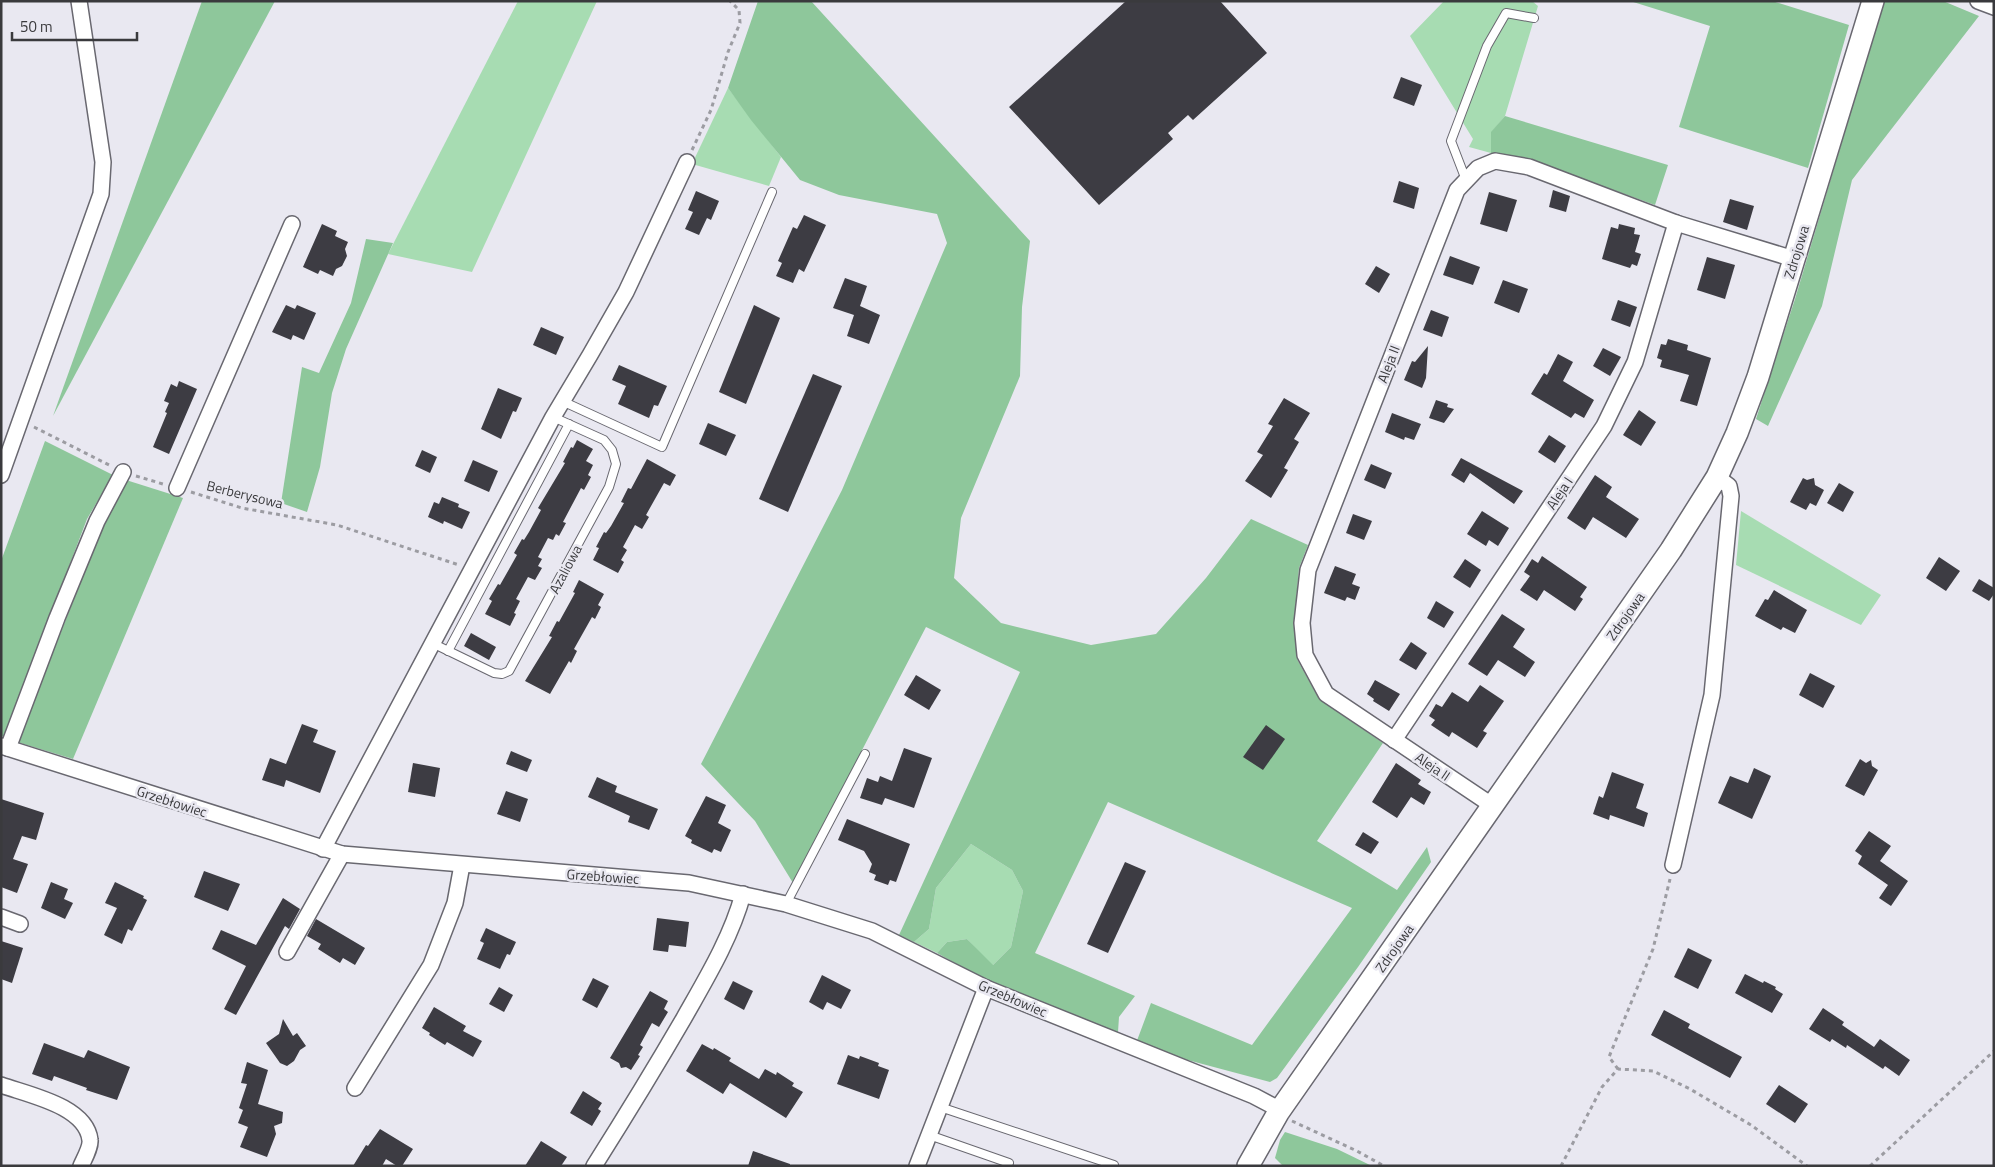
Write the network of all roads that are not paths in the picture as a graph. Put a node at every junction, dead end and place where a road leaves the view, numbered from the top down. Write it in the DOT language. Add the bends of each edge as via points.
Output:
graph roads {
  1 [pos="79,1"];
  2 [pos="1873,1"];
  3 [pos="1978,1"];
  4 [pos="1994,8"];
  5 [pos="1534,18"];
  6 [pos="687,162"];
  7 [pos="1466,180"];
  8 [pos="772,192"];
  9 [pos="1676,223"];
  10 [pos="292,224"];
  11 [pos="1794,259"];
  12 [pos="562,401"];
  13 [pos="553,417"];
  14 [pos="569,424"];
  15 [pos="123,472"];
  16 [pos="1,475"];
  17 [pos="1717,477"];
  18 [pos="177,488"];
  19 [pos="432,642"];
  20 [pos="448,651"];
  21 [pos="1394,740"];
  22 [pos="4,747"];
  23 [pos="865,754"];
  24 [pos="1493,806"];
  25 [pos="323,849"];
  26 [pos="342,854"];
  27 [pos="462,865"];
  28 [pos="1673,866"];
  29 [pos="743,894"];
  30 [pos="786,904"];
  31 [pos="1,916"];
  32 [pos="20,924"];
  33 [pos="287,952"];
  34 [pos="986,988"];
  35 [pos="1,1085"];
  36 [pos="355,1088"];
  37 [pos="940,1107"];
  38 [pos="1278,1113"];
  39 [pos="929,1135"];
  40 [pos="1009,1163"];
  41 [pos="1114,1165"];
  42 [pos="81,1166"];
  43 [pos="594,1166"];
  44 [pos="918,1166"];
  45 [pos="1248,1166"];
  1 -- 16 [label="street" via="103,162 101,194"];
  2 -- 11 [label="street, Zdrojowa"];
  3 -- 4 [label="street"];
  5 -- 7 [label="lane" via="1506,13 1487,46 1451,141"];
  6 -- 12 [label="street" via="626,292"];
  7 -- 9 [label="street, Aleja II" via="1478,168 1495,161 1529,167"];
  7 -- 21 [label="street, Aleja II" via="1456,190 1308,570 1302,624 1305,655 1326,694"];
  8 -- 12 [label="lane" via="662,447"];
  9 -- 11 [label="street, Aleja II"];
  9 -- 21 [label="street, Aleja I" via="1635,362 1604,426"];
  10 -- 18 [label="street"];
  11 -- 17 [label="street, Zdrojowa" via="1746,411"];
  12 -- 13 [label="street"];
  13 -- 14 [label="lane, Azaliowa"];
  13 -- 19 [label="street"];
  14 -- 20 [label="lane"];
  14 -- 20 [label="lane, Azaliowa" via="604,440 612,450 616,464 609,487 509,671 494,673"];
  15 -- 22 [label="street" via="96,521"];
  17 -- 24 [label="street, Zdrojowa" via="1675,544"];
  17 -- 28 [label="street" via="1728,486 1731,496 1713,686"];
  19 -- 20 [label="lane, Azaliowa"];
  19 -- 25 [label="street"];
  21 -- 24 [label="street, Aleja II"];
  22 -- 25 [label="street, Grzebłowiec"];
  23 -- 30 [label="lane"];
  24 -- 38 [label="street, Zdrojowa"];
  25 -- 26 [label="street, Grzebłowiec"];
  26 -- 27 [label="street, Grzebłowiec"];
  26 -- 33 [label="street"];
  27 -- 29 [label="street, Grzebłowiec" via="689,883"];
  27 -- 36 [label="street" via="455,903 431,964"];
  29 -- 30 [label="street, Grzebłowiec"];
  29 -- 43 [label="street" via="736,918 700,991"];
  30 -- 34 [label="street, Grzebłowiec" via="872,931"];
  31 -- 32 [label="street"];
  34 -- 37 [label="street"];
  34 -- 38 [label="street, Grzebłowiec" via="1254,1096 1273,1106"];
  35 -- 42 [label="street" via="74,1113 81,1120 91,1142"];
  37 -- 39 [label="street"];
  37 -- 41 [label="lane"];
  38 -- 45 [label="street, Zdrojowa"];
  39 -- 40 [label="lane"];
  39 -- 44 [label="street"];
}
